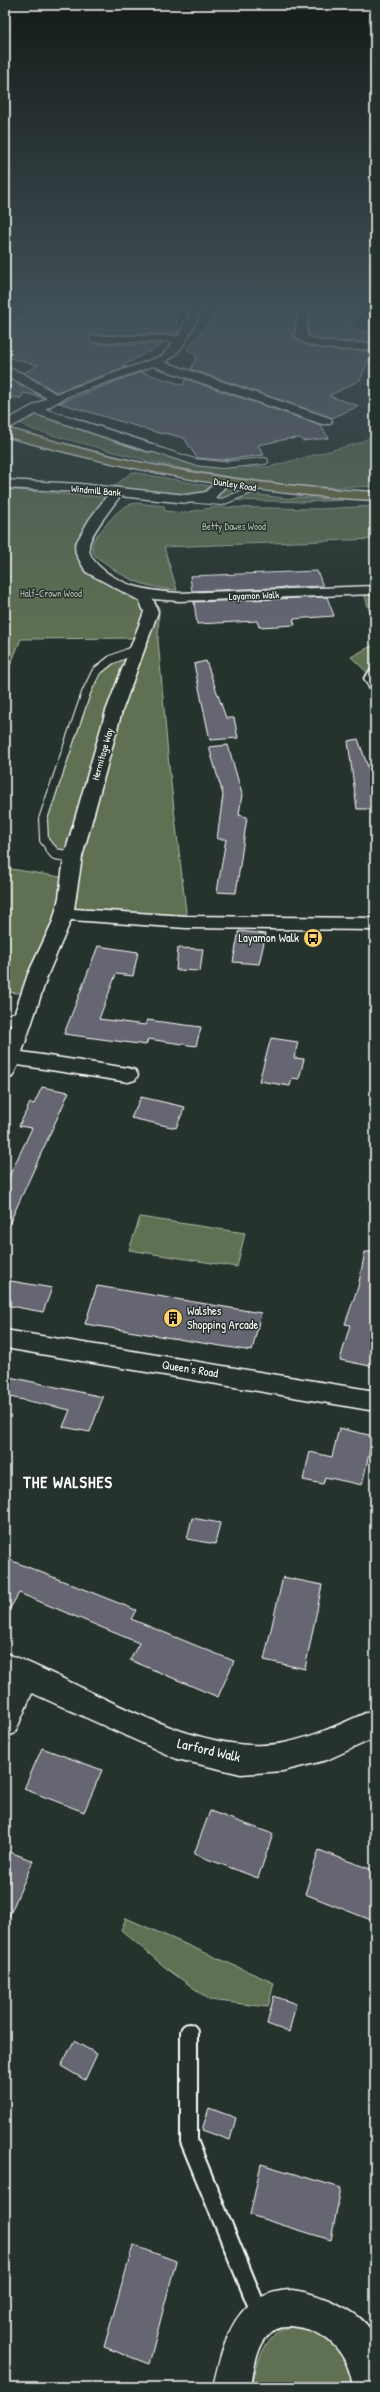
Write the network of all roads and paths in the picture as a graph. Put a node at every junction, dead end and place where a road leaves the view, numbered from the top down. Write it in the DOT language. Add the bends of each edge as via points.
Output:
graph roads {
  1 [pos="20,418"];
  2 [pos="57,418"];
  3 [pos="316,418"];
  4 [pos="326,421"];
  5 [pos="5,426"];
  6 [pos="5,432"];
  7 [pos="151,448"];
  8 [pos="265,461"];
  9 [pos="217,481"];
  10 [pos="5,484"];
  11 [pos="258,487"];
  12 [pos="117,492"];
  13 [pos="375,496"];
  14 [pos="181,499"];
  15 [pos="375,590"];
  16 [pos="134,591"];
  17 [pos="137,649"];
  18 [pos="375,674"];
  19 [pos="375,686"];
  20 [pos="73,857"];
  21 [pos="64,914"];
  22 [pos="375,924"];
  23 [pos="24,1015"];
  24 [pos="5,1020"];
  25 [pos="8,1064"];
  26 [pos="128,1075"];
  27 [pos="5,1339"];
  28 [pos="375,1401"];
  29 [pos="16,1671"];
  30 [pos="5,1722"];
  31 [pos="375,1723"];
  32 [pos="189,2032"];
  33 [pos="261,2316"];
  34 [pos="232,2387"];
  35 [pos="372,2387"];
  1 -- 5 [label="street"];
  2 -- 7 [label="street"];
  3 -- 4 [label="street"];
  6 -- 9 [label="main road, Dunley Road" via="115,462"];
  7 -- 8 [label="lane" via="195,462 216,464"];
  9 -- 11 [label="main road, Dunley Road"];
  9 -- 14 [label="street, Windmill Bank" via="210,495"];
  10 -- 12 [label="street, Windmill Bank"];
  11 -- 13 [label="main road, Dunley Road" via="308,493"];
  11 -- 14 [label="lane" via="222,502"];
  12 -- 14 [label="street, Windmill Bank"];
  12 -- 16 [label="street, Hermitage Way" via="82,545 83,554 91,569 115,584"];
  15 -- 16 [label="street, Layamon Walk" via="179,597"];
  16 -- 17 [label="street, Hermitage Way" via="146,599 150,612"];
  17 -- 20 [label="street, Hermitage Way" via="114,711"];
  17 -- 20 [label="lane" via="111,660 96,672 86,693 43,819 44,840 55,854"];
  18 -- 19 [label="street" via="372,678"];
  20 -- 21 [label="street, Hermitage Way"];
  21 -- 22 [label="street" via="186,922"];
  21 -- 23 [label="street, Hermitage Way"];
  23 -- 24 [label="lane"];
  23 -- 25 [label="street, Hermitage Way"];
  25 -- 26 [label="street, Hermitage Way"];
  27 -- 28 [label="street, Queen's Road"];
  29 -- 30 [label="street"];
  29 -- 31 [label="street, Larford Walk" via="177,1744 241,1760 283,1756 327,1746"];
  32 -- 33 [label="lane" via="189,2141"];
  33 -- 34 [label="street" via="248,2335 239,2356"];
  33 -- 35 [label="street" via="282,2308 309,2308 331,2318 350,2335 362,2353 371,2376"];
}
